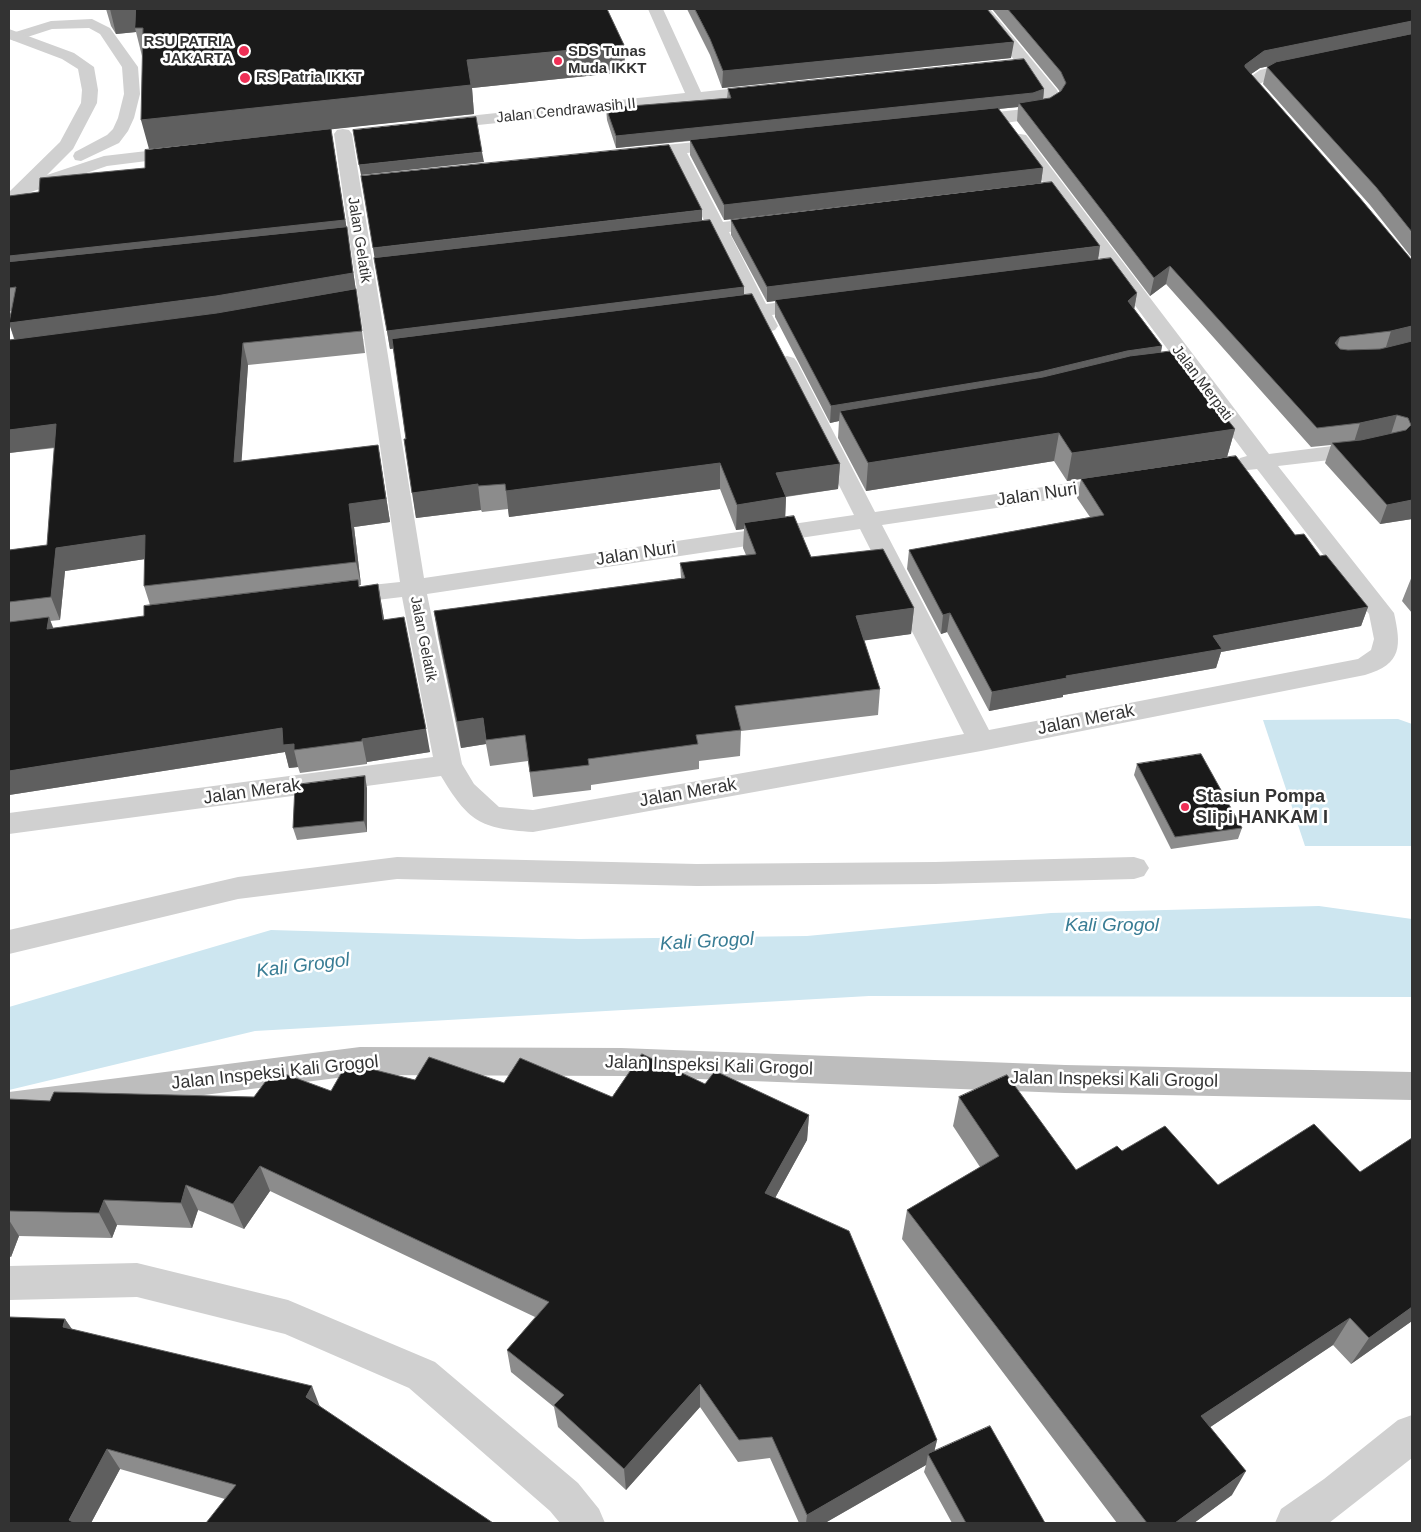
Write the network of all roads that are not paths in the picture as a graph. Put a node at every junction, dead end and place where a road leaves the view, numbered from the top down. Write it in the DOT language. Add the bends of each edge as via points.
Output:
graph roads {
  1 [pos="655,9"];
  2 [pos="982,9"];
  3 [pos="12,35"];
  4 [pos="1322,61"];
  5 [pos="1028,64"];
  6 [pos="1008,66"];
  7 [pos="783,88"];
  8 [pos="694,97"];
  9 [pos="1002,116"];
  10 [pos="1283,120"];
  11 [pos="953,121"];
  12 [pos="421,126"];
  13 [pos="362,132"];
  14 [pos="343,134"];
  15 [pos="324,136"];
  16 [pos="745,142"];
  17 [pos="676,149"];
  18 [pos="199,150"];
  19 [pos="74,151"];
  20 [pos="617,155"];
  21 [pos="104,161"];
  22 [pos="23,189"];
  23 [pos="9,202"];
  24 [pos="784,220"];
  25 [pos="718,228"];
  26 [pos="660,235"];
  27 [pos="1115,266"];
  28 [pos="387,268"];
  29 [pos="1093,268"];
  30 [pos="364,270"];
  31 [pos="829,302"];
  32 [pos="760,310"];
  33 [pos="706,317"];
  34 [pos="1382,445"];
  35 [pos="1262,461"];
  36 [pos="1223,467"];
  37 [pos="1134,480"];
  38 [pos="868,519"];
  39 [pos="413,588"];
  40 [pos="324,598"];
  41 [pos="1383,654"];
  42 [pos="981,741"];
  43 [pos="448,765"];
  44 [pos="9,824"];
  45 [pos="1134,868"];
  46 [pos="9,942"];
  47 [pos="1412,1086"];
  48 [pos="9,1106"];
  49 [pos="9,1283"];
  50 [pos="1412,1434"];
  51 [pos="585,1523"];
  52 [pos="1295,1523"];
  1 -- 8 [label="street"];
  2 -- 5 [label="street"];
  3 -- 19 [label="street" via="68,56 86,67 89,103"];
  3 -- 19 [label="lane" via="51,25 92,23 105,31 130,67 132,94 120,131 113,139"];
  4 -- 10 [label="street" via="1266,73 1250,83"];
  5 -- 6 [label="street"];
  5 -- 9 [label="street" via="1054,101 1048,108"];
  7 -- 8 [label="street, Jalan Cendrawasih II"];
  8 -- 12 [label="street, Jalan Cendrawasih II"];
  9 -- 11 [label="street"];
  9 -- 27 [label="street, Jalan Merpati" via="1049,189"];
  13 -- 14 [label="street"];
  14 -- 15 [label="street"];
  14 -- 30 [label="street, Jalan Gelatik" via="359,182 351,242"];
  16 -- 17 [label="street"];
  17 -- 20 [label="street"];
  17 -- 25 [label="street"];
  18 -- 21 [label="street"];
  19 -- 21 [label="street"];
  19 -- 22 [label="street"];
  21 -- 22 [label="street"];
  22 -- 23 [label="street"];
  24 -- 25 [label="street"];
  25 -- 26 [label="street"];
  25 -- 32 [label="street"];
  27 -- 29 [label="street"];
  27 -- 35 [label="street, Jalan Merpati" via="1180,368"];
  28 -- 30 [label="street"];
  30 -- 39 [label="street, Jalan Gelatik" via="359,304 389,357"];
  31 -- 32 [label="street"];
  32 -- 33 [label="street"];
  32 -- 38 [label="street" via="833,430"];
  34 -- 35 [label="street"];
  35 -- 36 [label="street"];
  35 -- 41 [label="street, Jalan Merpati" via="1381,612 1387,639"];
  37 -- 38 [label="street, Jalan Nuri"];
  38 -- 39 [label="street, Jalan Nuri"];
  38 -- 42 [label="street"];
  39 -- 40 [label="street, Jalan Nuri"];
  39 -- 43 [label="street, Jalan Gelatik"];
  41 -- 42 [label="street, Jalan Merak" via="1365,666"];
  42 -- 43 [label="street, Jalan Merak" via="533,821 491,816 464,791"];
  43 -- 44 [label="street, Jalan Merak"];
  45 -- 46 [label="street" via="697,875 397,868 238,888"];
  47 -- 48 [label="street, Jalan Inspeksi Kali Grogol" via="1065,1079 622,1062 360,1061"];
  49 -- 51 [label="street" via="137,1280 288,1317 422,1375 564,1497"];
  50 -- 52 [label="street"];
}
